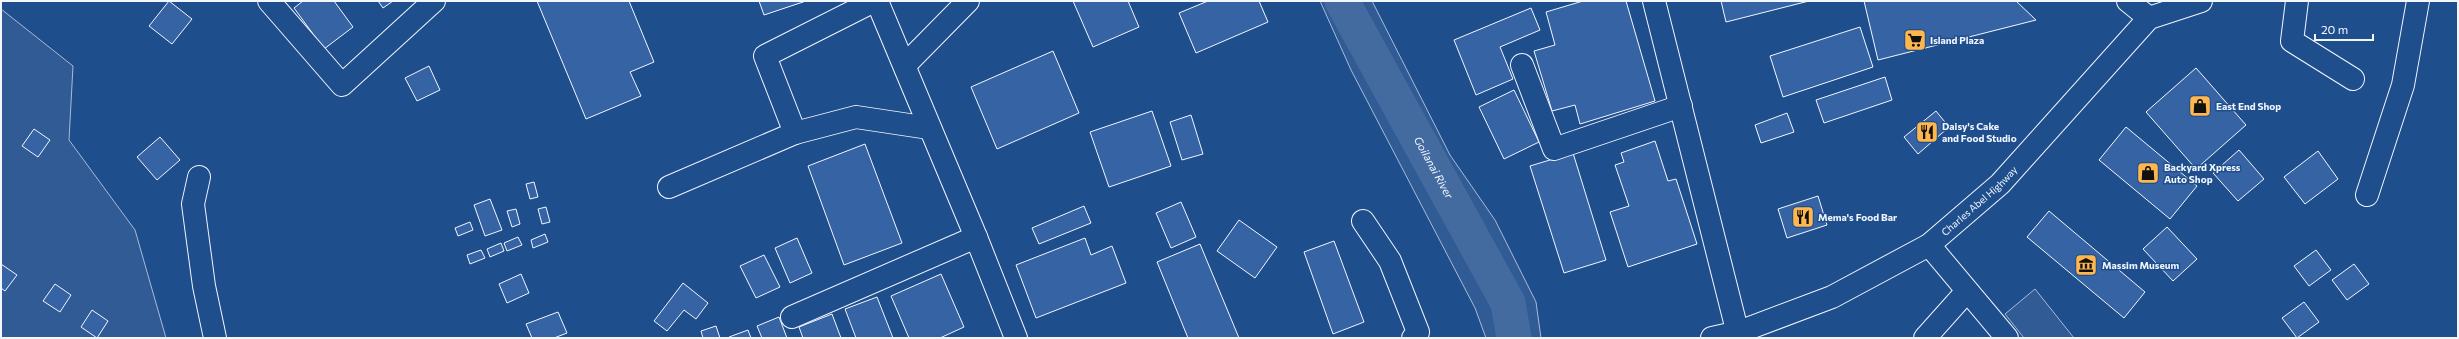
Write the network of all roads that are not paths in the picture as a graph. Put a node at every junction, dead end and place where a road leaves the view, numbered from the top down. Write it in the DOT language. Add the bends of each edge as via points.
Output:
graph roads {
  1 [pos="269,1"];
  2 [pos="434,1"];
  3 [pos="874,1"];
  4 [pos="878,1"];
  5 [pos="968,1"];
  6 [pos="1654,1"];
  7 [pos="2128,1"];
  8 [pos="2201,1"];
  9 [pos="2297,1"];
  10 [pos="2418,1"];
  11 [pos="2148,18"];
  12 [pos="904,65"];
  13 [pos="1522,65"];
  14 [pos="2353,79"];
  15 [pos="1681,106"];
  16 [pos="930,128"];
  17 [pos="795,133"];
  18 [pos="199,177"];
  19 [pos="669,188"];
  20 [pos="2367,195"];
  21 [pos="1363,221"];
  22 [pos="976,237"];
  23 [pos="1929,245"];
  24 [pos="1967,290"];
  25 [pos="792,317"];
  26 [pos="1739,335"];
  27 [pos="215,338"];
  28 [pos="1016,338"];
  29 [pos="1413,338"];
  30 [pos="1712,338"];
  31 [pos="1925,338"];
  32 [pos="2007,338"];
  1 -- 2 [label="main road" via="342,85"];
  3 -- 17 [label="main road" via="765,56"];
  4 -- 12 [label="main road"];
  5 -- 12 [label="main road"];
  6 -- 15 [label="main road"];
  7 -- 11 [label="main road"];
  8 -- 11 [label="main road"];
  9 -- 14 [label="main road" via="2292,41"];
  10 -- 20 [label="main road" via="2403,85"];
  11 -- 23 [label="main road, Charles Abel Highway" via="2000,184"];
  12 -- 16 [label="main road"];
  13 -- 15 [label="main road" via="1554,149"];
  15 -- 26 [label="main road"];
  16 -- 17 [label="main road" via="856,117"];
  16 -- 22 [label="main road"];
  17 -- 19 [label="main road"];
  18 -- 27 [label="main road" via="192,204 204,286"];
  21 -- 29 [label="main road" via="1390,261 1418,332"];
  22 -- 25 [label="main road"];
  22 -- 28 [label="main road"];
  23 -- 24 [label="main road"];
  23 -- 26 [label="main road, Charles Abel Highway" via="1832,297"];
  24 -- 31 [label="main road"];
  24 -- 32 [label="main road"];
  26 -- 30 [label="main road, Charles Abel Highway"];
}
